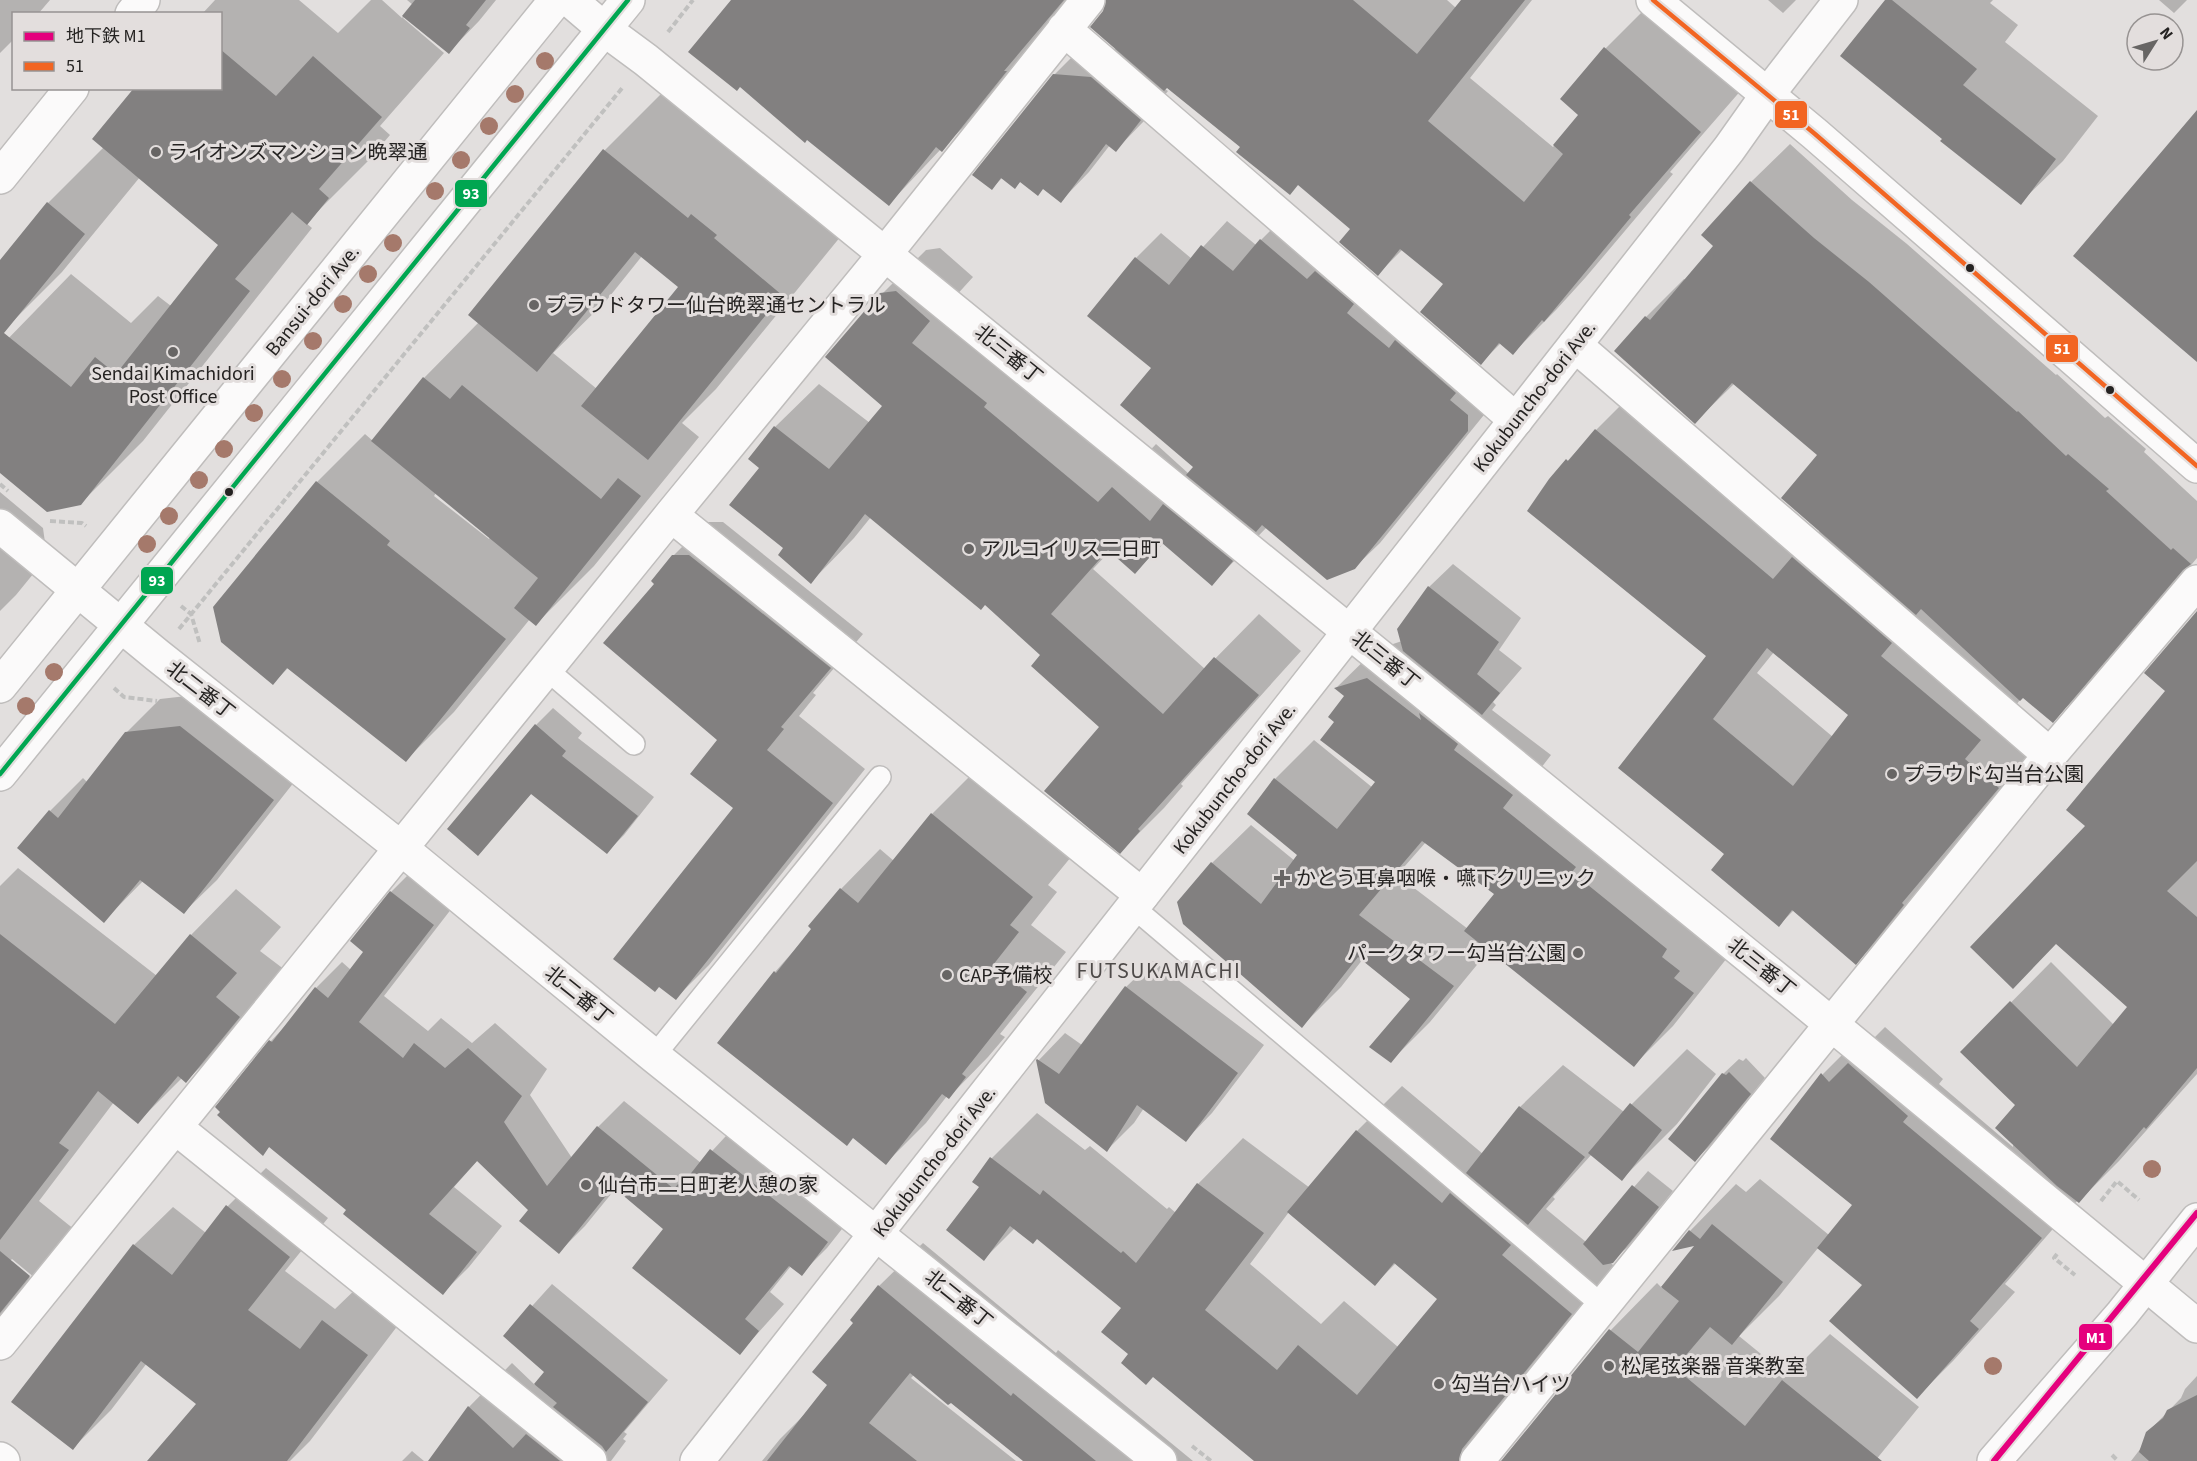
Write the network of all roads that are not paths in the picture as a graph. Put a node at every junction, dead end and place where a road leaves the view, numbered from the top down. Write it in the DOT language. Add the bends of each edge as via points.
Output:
graph roads {
  1 [pos="143,0"];
  2 [pos="556,0"];
  3 [pos="570,0"];
  4 [pos="628,0"];
  5 [pos="1088,0"];
  6 [pos="1653,0"];
  7 [pos="1841,0"];
  8 [pos="134,12"];
  9 [pos="604,29"];
  10 [pos="1064,29"];
  11 [pos="70,90"];
  12 [pos="1768,94"];
  13 [pos="10,144"];
  14 [pos="0,177"];
  15 [pos="885,254"];
  16 [pos="1575,345"];
  17 [pos="1516,420"];
  18 [pos="2197,466"];
  19 [pos="671,514"];
  20 [pos="0,526"];
  21 [pos="2197,582"];
  22 [pos="77,589"];
  23 [pos="120,624"];
  24 [pos="1349,631"];
  25 [pos="546,669"];
  26 [pos="0,686"];
  27 [pos="634,744"];
  28 [pos="2050,754"];
  29 [pos="0,774"];
  30 [pos="880,777"];
  31 [pos="402,849"];
  32 [pos="1138,901"];
  33 [pos="1832,1024"];
  34 [pos="654,1056"];
  35 [pos="175,1127"];
  36 [pos="2197,1220"];
  37 [pos="877,1233"];
  38 [pos="2146,1283"];
  39 [pos="1602,1305"];
  40 [pos="2197,1326"];
  41 [pos="0,1343"];
  42 [pos="590,1461"];
  43 [pos="697,1461"];
  44 [pos="1160,1461"];
  45 [pos="1477,1461"];
  46 [pos="1994,1461"];
  1 -- 8 [label="street"];
  2 -- 22 [label="street, Bansui-dori Ave."];
  3 -- 9 [label="street, 北三番丁"];
  4 -- 9 [label="street"];
  5 -- 10 [label="street"];
  6 -- 12 [label="street"];
  7 -- 12 [label="street, Kokubuncho-dori Ave."];
  9 -- 15 [label="street, 北三番丁"];
  9 -- 23 [label="street"];
  10 -- 15 [label="street"];
  10 -- 17 [label="street"];
  11 -- 13 [label="street"];
  12 -- 16 [label="street, Kokubuncho-dori Ave."];
  12 -- 18 [label="street"];
  13 -- 14 [label="street"];
  15 -- 19 [label="street"];
  15 -- 24 [label="street, 北三番丁"];
  16 -- 17 [label="street, Kokubuncho-dori Ave."];
  16 -- 28 [label="street"];
  17 -- 24 [label="street, Kokubuncho-dori Ave."];
  19 -- 25 [label="street"];
  19 -- 32 [label="street"];
  20 -- 22 [label="street, 北二番丁"];
  21 -- 28 [label="street"];
  22 -- 23 [label="street, 北二番丁"];
  22 -- 26 [label="street, Bansui-dori Ave."];
  23 -- 29 [label="street"];
  23 -- 31 [label="street, 北二番丁"];
  24 -- 32 [label="street, Kokubuncho-dori Ave."];
  24 -- 33 [label="street, 北三番丁"];
  25 -- 27 [label="lane"];
  25 -- 31 [label="street"];
  28 -- 33 [label="street"];
  30 -- 34 [label="lane"];
  31 -- 34 [label="street, 北二番丁"];
  31 -- 35 [label="street"];
  32 -- 37 [label="street, Kokubuncho-dori Ave."];
  32 -- 39 [label="lane"];
  33 -- 38 [label="street, 北三番丁"];
  33 -- 39 [label="street"];
  34 -- 37 [label="street, 北二番丁"];
  35 -- 41 [label="street"];
  35 -- 42 [label="street"];
  36 -- 38 [label="street"];
  37 -- 43 [label="street, Kokubuncho-dori Ave."];
  37 -- 44 [label="street, 北二番丁"];
  38 -- 40 [label="street, 北三番丁"];
  38 -- 46 [label="street"];
  39 -- 45 [label="street"];
}
